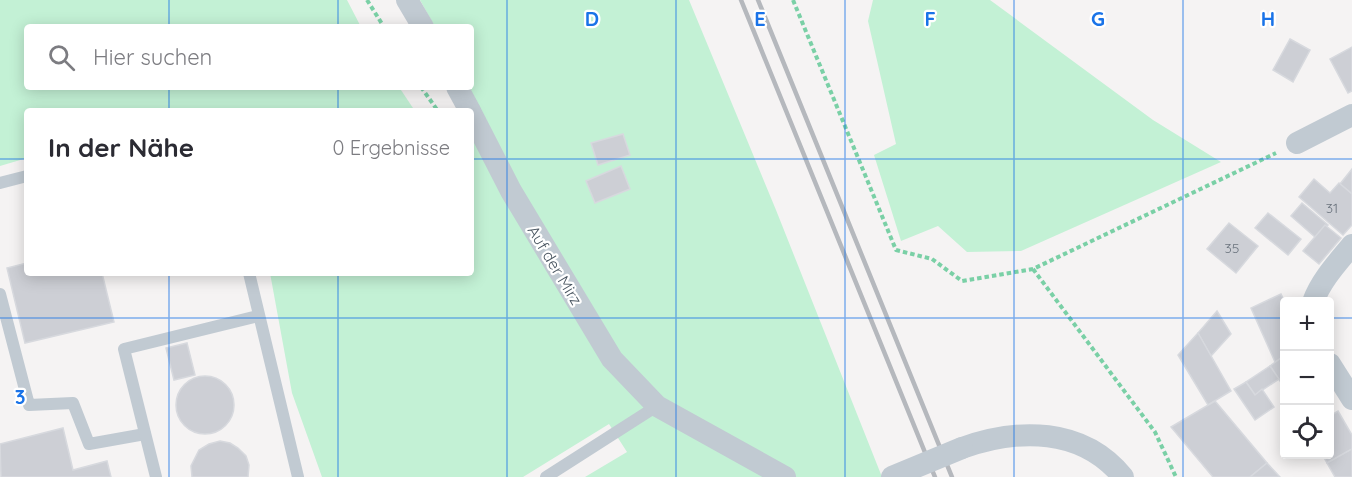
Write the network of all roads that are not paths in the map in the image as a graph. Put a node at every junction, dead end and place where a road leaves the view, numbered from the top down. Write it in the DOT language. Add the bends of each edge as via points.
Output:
graph roads {
  1 [pos="407,0"];
  2 [pos="421,24"];
  3 [pos="458,90"];
  4 [pos="468,108"];
  5 [pos="1352,115"];
  6 [pos="474,120"];
  7 [pos="1297,143"];
  8 [pos="24,177"];
  9 [pos="0,183"];
  10 [pos="1352,245"];
  11 [pos="250,276"];
  12 [pos="0,294"];
  13 [pos="1316,297"];
  14 [pos="258,316"];
  15 [pos="1334,372"];
  16 [pos="1352,399"];
  17 [pos="657,406"];
  18 [pos="145,434"];
  19 [pos="156,477"];
  20 [pos="298,477"];
  21 [pos="546,477"];
  22 [pos="785,477"];
  23 [pos="892,477"];
  24 [pos="1124,477"];
  1 -- 2 [label="street"];
  3 -- 4 [label="street, Auf der Mirz"];
  5 -- 7 [label="street"];
  6 -- 17 [label="street, Auf der Mirz" via="510,191 612,359"];
  8 -- 9 [label="lane"];
  10 -- 13 [label="street"];
  11 -- 14 [label="lane"];
  12 -- 18 [label="lane" via="28,405 73,403 89,444"];
  14 -- 18 [label="lane" via="124,349"];
  14 -- 20 [label="lane"];
  15 -- 16 [label="street"];
  17 -- 21 [label="lane"];
  17 -- 22 [label="street, Auf der Mirz"];
  18 -- 19 [label="lane"];
  23 -- 24 [label="street, bridge" via="986,439 1010,435 1047,435 1090,450"];
}
